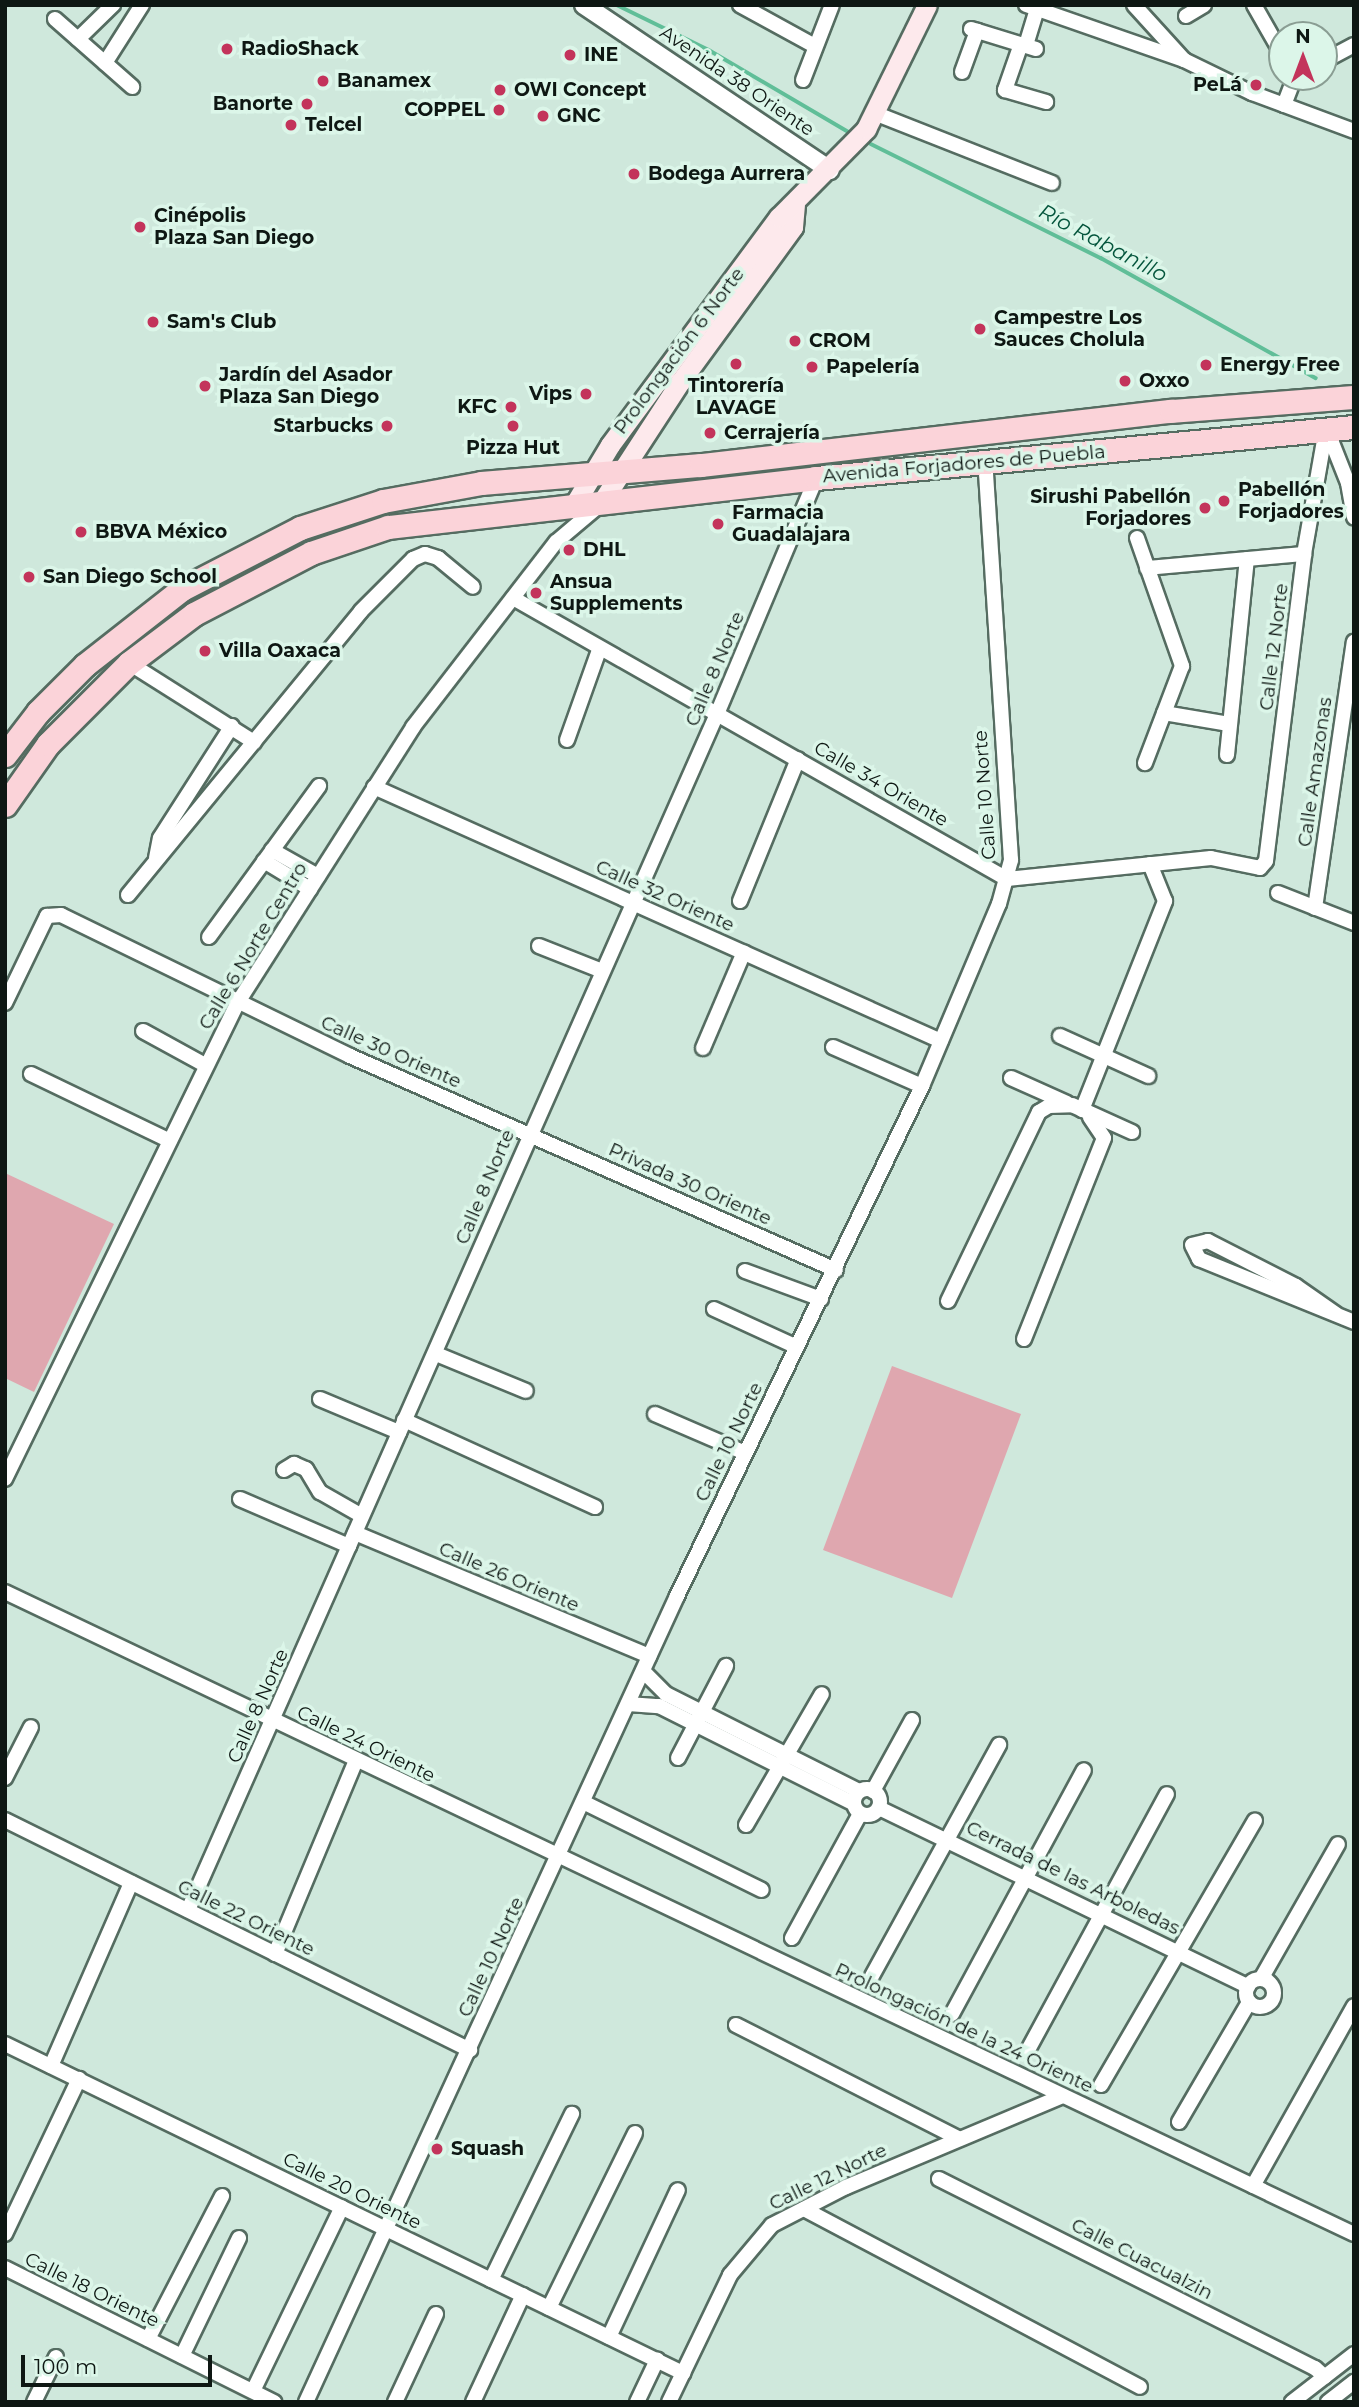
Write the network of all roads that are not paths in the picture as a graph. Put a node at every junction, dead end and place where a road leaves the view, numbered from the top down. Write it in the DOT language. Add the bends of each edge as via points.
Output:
graph roads {
  1 [pos="113,5"];
  2 [pos="142,5"];
  3 [pos="584,5"];
  4 [pos="740,5"];
  5 [pos="832,5"];
  6 [pos="928,5"];
  7 [pos="1134,5"];
  8 [pos="1204,5"];
  9 [pos="1254,5"];
  10 [pos="1031,7"];
  11 [pos="1186,16"];
  12 [pos="55,19"];
  13 [pos="1268,30"];
  14 [pos="78,39"];
  15 [pos="1354,45"];
  16 [pos="816,46"];
  17 [pos="1028,46"];
  18 [pos="1338,54"];
  19 [pos="1184,60"];
  20 [pos="105,63"];
  21 [pos="962,72"];
  22 [pos="803,80"];
  23 [pos="132,87"];
  24 [pos="1289,91"];
  25 [pos="1046,102"];
  26 [pos="1284,104"];
  27 [pos="877,114"];
  28 [pos="1354,131"];
  29 [pos="830,170"];
  30 [pos="1052,183"];
  31 [pos="795,205"];
  32 [pos="1354,397"];
  33 [pos="1171,411"];
  34 [pos="1345,429"];
  35 [pos="1136,447"];
  36 [pos="985,460"];
  37 [pos="620,472"];
  38 [pos="593,473"];
  39 [pos="816,478"];
  40 [pos="1351,485"];
  41 [pos="601,503"];
  42 [pos="574,505"];
  43 [pos="1354,517"];
  44 [pos="1137,538"];
  45 [pos="556,542"];
  46 [pos="1304,554"];
  47 [pos="1247,559"];
  48 [pos="1147,568"];
  49 [pos="473,587"];
  50 [pos="513,598"];
  51 [pos="1354,642"];
  52 [pos="599,650"];
  53 [pos="129,663"];
  54 [pos="1164,713"];
  55 [pos="717,714"];
  56 [pos="1228,724"];
  57 [pos="232,726"];
  58 [pos="567,740"];
  59 [pos="254,742"];
  60 [pos="5,755"];
  61 [pos="1227,755"];
  62 [pos="798,759"];
  63 [pos="1145,763"];
  64 [pos="318,786"];
  65 [pos="374,787"];
  66 [pos="185,800"];
  67 [pos="5,805"];
  68 [pos="199,812"];
  69 [pos="268,856"];
  70 [pos="156,858"];
  71 [pos="1150,864"];
  72 [pos="1007,879"];
  73 [pos="314,882"];
  74 [pos="1278,893"];
  75 [pos="128,895"];
  76 [pos="740,901"];
  77 [pos="634,903"];
  78 [pos="1315,908"];
  79 [pos="1354,923"];
  80 [pos="209,937"];
  81 [pos="540,946"];
  82 [pos="744,953"];
  83 [pos="601,971"];
  84 [pos="238,1002"];
  85 [pos="5,1003"];
  86 [pos="143,1031"];
  87 [pos="1060,1036"];
  88 [pos="941,1041"];
  89 [pos="832,1047"];
  90 [pos="703,1048"];
  91 [pos="1103,1055"];
  92 [pos="205,1065"];
  93 [pos="32,1074"];
  94 [pos="1148,1076"];
  95 [pos="1011,1078"];
  96 [pos="922,1086"];
  97 [pos="1077,1107"];
  98 [pos="1132,1132"];
  99 [pos="528,1134"];
  100 [pos="170,1141"];
  101 [pos="836,1270"];
  102 [pos="746,1271"];
  103 [pos="821,1299"];
  104 [pos="948,1301"];
  105 [pos="713,1309"];
  106 [pos="1336,1314"];
  107 [pos="1354,1322"];
  108 [pos="1024,1339"];
  109 [pos="797,1347"];
  110 [pos="436,1354"];
  111 [pos="526,1391"];
  112 [pos="320,1399"];
  113 [pos="655,1414"];
  114 [pos="402,1426"];
  115 [pos="745,1453"];
  116 [pos="284,1470"];
  117 [pos="5,1479"];
  118 [pos="240,1499"];
  119 [pos="595,1507"];
  120 [pos="362,1516"];
  121 [pos="352,1539"];
  122 [pos="5,1592"];
  123 [pos="649,1656"];
  124 [pos="726,1666"];
  125 [pos="643,1671"];
  126 [pos="822,1694"];
  127 [pos="628,1704"];
  128 [pos="698,1718"];
  129 [pos="273,1720"];
  130 [pos="912,1720"];
  131 [pos="32,1727"];
  132 [pos="999,1745"];
  133 [pos="678,1758"];
  134 [pos="356,1760"];
  135 [pos="783,1761"];
  136 [pos="1084,1770"];
  137 [pos="5,1778"];
  138 [pos="1167,1794"];
  139 [pos="861,1800"];
  140 [pos="583,1802"];
  141 [pos="5,1820"];
  142 [pos="1255,1820"];
  143 [pos="746,1825"];
  144 [pos="948,1839"];
  145 [pos="1338,1844"];
  146 [pos="558,1857"];
  147 [pos="1027,1878"];
  148 [pos="131,1883"];
  149 [pos="762,1890"];
  150 [pos="188,1910"];
  151 [pos="1103,1913"];
  152 [pos="792,1938"];
  153 [pos="1179,1951"];
  154 [pos="275,1954"];
  155 [pos="872,1976"];
  156 [pos="1261,1979"];
  157 [pos="1248,1986"];
  158 [pos="1249,2002"];
  159 [pos="1354,2006"];
  160 [pos="952,2014"];
  161 [pos="736,2025"];
  162 [pos="5,2044"];
  163 [pos="470,2050"];
  164 [pos="1028,2050"];
  165 [pos="51,2066"];
  166 [pos="79,2079"];
  167 [pos="1101,2085"];
  168 [pos="1063,2096"];
  169 [pos="572,2114"];
  170 [pos="1179,2122"];
  171 [pos="635,2133"];
  172 [pos="958,2138"];
  173 [pos="939,2179"];
  174 [pos="1253,2186"];
  175 [pos="678,2190"];
  176 [pos="222,2196"];
  177 [pos="342,2207"];
  178 [pos="804,2209"];
  179 [pos="386,2228"];
  180 [pos="5,2234"];
  181 [pos="1354,2234"];
  182 [pos="239,2238"];
  183 [pos="5,2268"];
  184 [pos="491,2280"];
  185 [pos="523,2295"];
  186 [pos="549,2308"];
  187 [pos="436,2314"];
  188 [pos="609,2337"];
  189 [pos="148,2339"];
  190 [pos="1354,2354"];
  191 [pos="182,2356"];
  192 [pos="56,2357"];
  193 [pos="656,2360"];
  194 [pos="683,2373"];
  195 [pos="1325,2377"];
  196 [pos="1354,2382"];
  197 [pos="1140,2387"];
  198 [pos="253,2391"];
  199 [pos="34,2402"];
  200 [pos="274,2402"];
  201 [pos="306,2402"];
  202 [pos="396,2402"];
  203 [pos="473,2402"];
  204 [pos="637,2402"];
  205 [pos="669,2402"];
  206 [pos="1293,2402"];
  207 [pos="1328,2402"];
  1 -- 14 [label="street"];
  2 -- 20 [label="street"];
  3 -- 29 [label="street, Avenida 38 Oriente"];
  4 -- 16 [label="street"];
  5 -- 16 [label="street"];
  6 -- 27 [label="main road, Prolongación 6 Norte"];
  7 -- 19 [label="street"];
  8 -- 11 [label="street"];
  9 -- 13 [label="street"];
  10 -- 17 [label="street"];
  10 -- 19 [label="street"];
  12 -- 14 [label="street"];
  14 -- 20 [label="street"];
  15 -- 18 [label="street"];
  16 -- 22 [label="street"];
  17 -- 21 [label="street" via="974,30"];
  17 -- 25 [label="street" via="1004,90"];
  19 -- 26 [label="street"];
  20 -- 23 [label="street"];
  24 -- 26 [label="street"];
  26 -- 28 [label="street"];
  27 -- 29 [label="main road, Prolongación 6 Norte"];
  27 -- 30 [label="street"];
  29 -- 31 [label="main road, Prolongación 6 Norte"];
  31 -- 37 [label="main road, Prolongación 6 Norte" via="793,227"];
  31 -- 38 [label="main road, Prolongación 6 Norte" via="779,217 656,380"];
  32 -- 33 [label="main road, Avenida Forjadores de Puebla"];
  33 -- 35 [label="main road" via="1144,432"];
  33 -- 37 [label="main road, Avenida Forjadores de Puebla"];
  34 -- 35 [label="main road, Avenida Forjadores de Puebla"];
  34 -- 40 [label="street"];
  34 -- 46 [label="street, Calle 12 Norte"];
  35 -- 36 [label="main road, Avenida Forjadores de Puebla"];
  36 -- 39 [label="main road, Avenida Forjadores de Puebla"];
  36 -- 72 [label="street, Calle 10 Norte" via="1011,860"];
  37 -- 38 [label="main road, Avenida Forjadores de Puebla"];
  37 -- 41 [label="main road, Prolongación 6 Norte"];
  38 -- 42 [label="main road, Prolongación 6 Norte"];
  38 -- 60 [label="main road, Avenida Forjadores de Puebla" via="412,494 300,528 246,553 129,626 37,712"];
  39 -- 41 [label="main road, Avenida Forjadores de Puebla"];
  39 -- 55 [label="street, Calle 8 Norte"];
  40 -- 43 [label="street"];
  41 -- 42 [label="main road, Avenida Forjadores de Puebla"];
  41 -- 45 [label="street, Calle 6 Norte Centro"];
  42 -- 45 [label="street, Calle 6 Norte Centro"];
  42 -- 53 [label="main road, Avenida Forjadores de Puebla" via="388,527 311,553 194,614"];
  44 -- 48 [label="street"];
  45 -- 50 [label="street, Calle 6 Norte Centro"];
  46 -- 47 [label="street"];
  46 -- 71 [label="street, Calle 12 Norte" via="1266,861 1260,868 1211,858"];
  47 -- 48 [label="street"];
  47 -- 56 [label="street"];
  48 -- 54 [label="street" via="1182,666"];
  49 -- 59 [label="street" via="438,558 425,554 413,559 361,611"];
  50 -- 52 [label="street, Calle 34 Oriente"];
  50 -- 65 [label="street, Calle 6 Norte Centro"];
  51 -- 78 [label="street, Calle Amazonas"];
  52 -- 55 [label="street, Calle 34 Oriente"];
  52 -- 58 [label="street"];
  53 -- 57 [label="street"];
  53 -- 67 [label="main road, Avenida Forjadores de Puebla" via="48,744"];
  54 -- 56 [label="street"];
  54 -- 63 [label="street"];
  55 -- 62 [label="street, Calle 34 Oriente"];
  55 -- 77 [label="street, Calle 8 Norte"];
  56 -- 61 [label="street"];
  57 -- 59 [label="street"];
  57 -- 66 [label="street"];
  59 -- 68 [label="street"];
  62 -- 72 [label="street, Calle 34 Oriente"];
  62 -- 76 [label="street"];
  64 -- 69 [label="street"];
  65 -- 73 [label="street, Calle 6 Norte Centro"];
  65 -- 77 [label="street, Calle 32 Oriente"];
  66 -- 68 [label="street"];
  66 -- 70 [label="street" via="160,838"];
  68 -- 70 [label="street"];
  69 -- 73 [label="street"];
  69 -- 80 [label="street"];
  70 -- 75 [label="street"];
  71 -- 72 [label="street"];
  71 -- 91 [label="street" via="1165,901"];
  72 -- 88 [label="street, Calle 10 Norte"];
  73 -- 84 [label="street, Calle 6 Norte Centro"];
  74 -- 78 [label="street"];
  77 -- 82 [label="street, Calle 32 Oriente"];
  77 -- 83 [label="street, Calle 8 Norte"];
  78 -- 79 [label="street"];
  81 -- 83 [label="street"];
  82 -- 88 [label="street, Calle 32 Oriente"];
  82 -- 90 [label="street"];
  83 -- 99 [label="street, Calle 8 Norte"];
  84 -- 85 [label="street" via="54,913 47,916"];
  84 -- 92 [label="street, Calle 6 Norte Centro"];
  84 -- 99 [label="street, Calle 30 Oriente"];
  86 -- 92 [label="street"];
  87 -- 91 [label="street"];
  88 -- 96 [label="street, Calle 10 Norte"];
  89 -- 96 [label="street"];
  91 -- 94 [label="street"];
  91 -- 97 [label="street"];
  92 -- 100 [label="street, Calle 6 Norte Centro"];
  93 -- 100 [label="street"];
  95 -- 97 [label="street"];
  96 -- 101 [label="street, Calle 10 Norte"];
  97 -- 98 [label="street"];
  97 -- 104 [label="street" via="1049,1106 1039,1112"];
  97 -- 108 [label="street" via="1101,1128 1104,1138"];
  99 -- 101 [label="street, Privada 30 Oriente"];
  99 -- 110 [label="street, Calle 8 Norte"];
  100 -- 117 [label="street, Calle 6 Norte Centro"];
  101 -- 103 [label="street, Calle 10 Norte"];
  102 -- 103 [label="street"];
  103 -- 109 [label="street, Calle 10 Norte"];
  105 -- 109 [label="street"];
  106 -- 106 [label="street" via="1296,1286 1208,1241 1192,1245 1199,1259"];
  106 -- 107 [label="street"];
  109 -- 115 [label="street, Calle 10 Norte"];
  110 -- 111 [label="street"];
  110 -- 114 [label="street, Calle 8 Norte"];
  112 -- 114 [label="street"];
  113 -- 115 [label="street"];
  114 -- 119 [label="street"];
  114 -- 120 [label="street, Calle 8 Norte"];
  115 -- 123 [label="street, Calle 10 Norte"];
  116 -- 120 [label="street" via="294,1464 306,1469 320,1492"];
  118 -- 121 [label="street, Calle 26 Oriente"];
  120 -- 121 [label="street, Calle 8 Norte"];
  121 -- 123 [label="street, Calle 26 Oriente"];
  121 -- 129 [label="street, Calle 8 Norte"];
  122 -- 129 [label="street, Calle 24 Oriente"];
  123 -- 125 [label="street, Calle 10 Norte"];
  124 -- 128 [label="street"];
  125 -- 127 [label="street, Calle 10 Norte"];
  125 -- 128 [label="street"];
  126 -- 135 [label="street"];
  127 -- 128 [label="street" via="659,1706"];
  127 -- 140 [label="street, Calle 10 Norte"];
  128 -- 133 [label="street"];
  128 -- 135 [label="street"];
  129 -- 134 [label="street, Calle 24 Oriente"];
  129 -- 150 [label="street, Calle 8 Norte"];
  130 -- 139 [label="street"];
  131 -- 137 [label="street"];
  132 -- 144 [label="street"];
  134 -- 146 [label="street, Calle 24 Oriente"];
  134 -- 154 [label="street"];
  135 -- 139 [label="street"];
  135 -- 143 [label="street"];
  136 -- 147 [label="street"];
  138 -- 151 [label="street"];
  139 -- 144 [label="street, Cerrada de las Arboledas"];
  139 -- 152 [label="street"];
  140 -- 146 [label="street, Calle 10 Norte"];
  140 -- 149 [label="street"];
  141 -- 148 [label="street, Calle 22 Oriente"];
  142 -- 153 [label="street"];
  144 -- 147 [label="street, Cerrada de las Arboledas"];
  144 -- 155 [label="street"];
  145 -- 156 [label="street"];
  146 -- 163 [label="street, Calle 10 Norte"];
  146 -- 168 [label="street, Prolongación de la 24 Oriente"];
  147 -- 151 [label="street, Cerrada de las Arboledas"];
  147 -- 160 [label="street"];
  148 -- 150 [label="street, Calle 22 Oriente"];
  148 -- 165 [label="street"];
  150 -- 154 [label="street, Calle 22 Oriente"];
  151 -- 153 [label="street, Cerrada de las Arboledas"];
  151 -- 164 [label="street"];
  153 -- 157 [label="street, Cerrada de las Arboledas"];
  153 -- 167 [label="street"];
  154 -- 163 [label="street, Calle 22 Oriente"];
  156 -- 157 [label="street"];
  156 -- 158 [label="street" via="1273,1989 1274,1997 1263,2007"];
  157 -- 158 [label="street"];
  158 -- 170 [label="street"];
  159 -- 174 [label="street"];
  161 -- 172 [label="street"];
  162 -- 165 [label="street, Calle 20 Oriente"];
  163 -- 179 [label="street, Calle 10 Norte"];
  165 -- 166 [label="street, Calle 20 Oriente"];
  166 -- 177 [label="street, Calle 20 Oriente"];
  166 -- 180 [label="street"];
  168 -- 172 [label="street, Calle 12 Norte"];
  168 -- 174 [label="street, Prolongación de la 24 Oriente"];
  169 -- 184 [label="street"];
  171 -- 186 [label="street"];
  172 -- 178 [label="street, Calle 12 Norte"];
  173 -- 195 [label="street, Calle Cuacualzin"];
  174 -- 181 [label="street, Prolongación de la 24 Oriente"];
  175 -- 188 [label="street"];
  176 -- 189 [label="street"];
  177 -- 179 [label="street, Calle 20 Oriente"];
  177 -- 198 [label="street"];
  178 -- 194 [label="street, Calle 12 Norte" via="772,2225 752,2245 730,2276"];
  178 -- 197 [label="street"];
  179 -- 184 [label="street, Calle 20 Oriente"];
  179 -- 201 [label="street, Calle 10 Norte"];
  182 -- 191 [label="street"];
  183 -- 189 [label="street, Calle 18 Oriente"];
  184 -- 185 [label="street, Calle 20 Oriente"];
  185 -- 186 [label="street, Calle 20 Oriente"];
  185 -- 203 [label="street"];
  186 -- 188 [label="street, Calle 20 Oriente"];
  187 -- 202 [label="street"];
  188 -- 193 [label="street, Calle 20 Oriente"];
  189 -- 191 [label="street, Calle 18 Oriente"];
  190 -- 195 [label="street"];
  191 -- 198 [label="street, Calle 18 Oriente"];
  192 -- 199 [label="street"];
  193 -- 194 [label="street, Calle 20 Oriente"];
  193 -- 204 [label="street"];
  194 -- 205 [label="street, Calle 12 Norte"];
  195 -- 206 [label="street"];
  196 -- 207 [label="street"];
  198 -- 200 [label="street, Calle 18 Oriente"];
}
